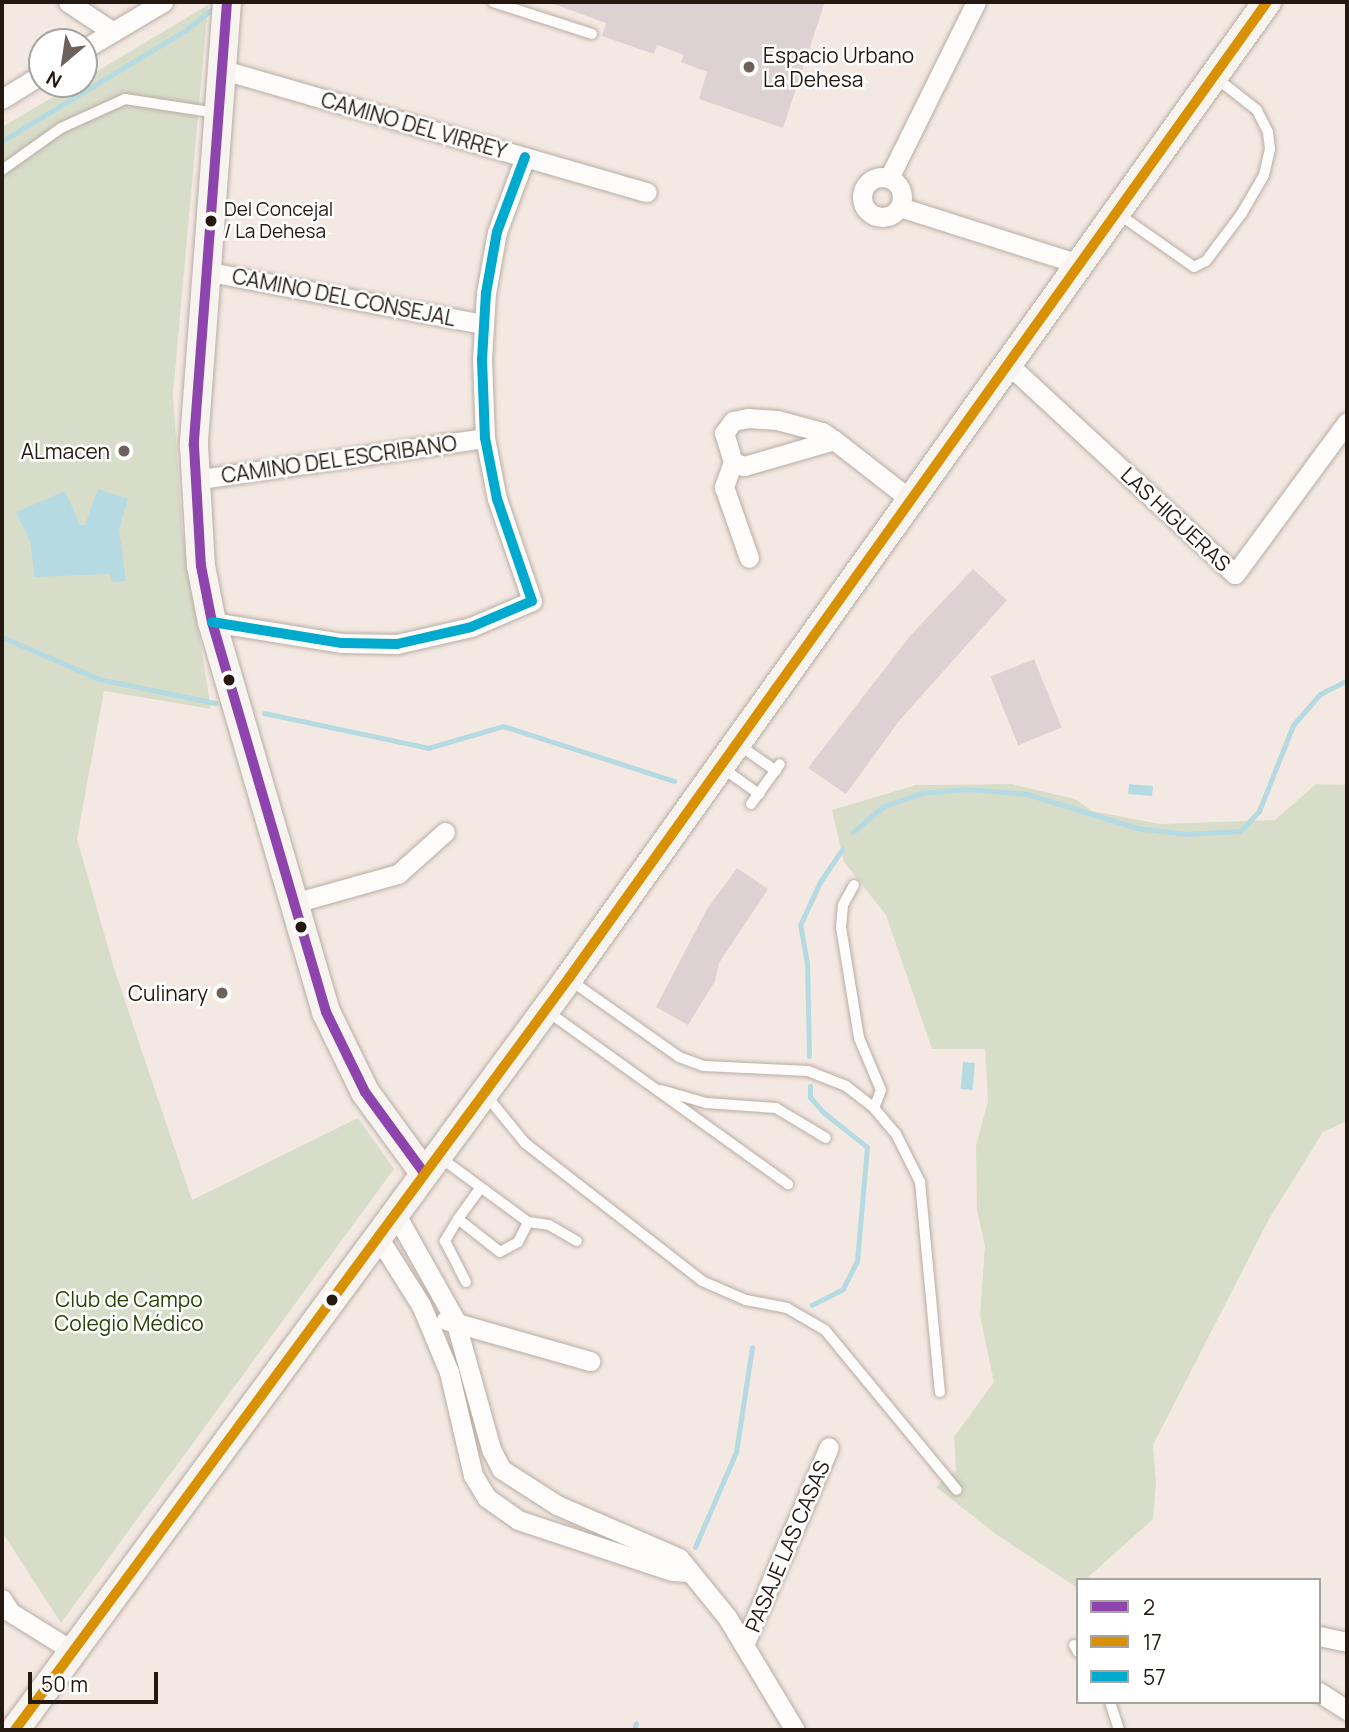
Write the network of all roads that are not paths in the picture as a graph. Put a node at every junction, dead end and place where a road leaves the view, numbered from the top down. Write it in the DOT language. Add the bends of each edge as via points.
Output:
graph roads {
  1 [pos="68,2"];
  2 [pos="163,2"];
  3 [pos="227,2"];
  4 [pos="493,2"];
  5 [pos="976,2"];
  6 [pos="1267,2"];
  7 [pos="113,32"];
  8 [pos="592,34"];
  9 [pos="98,41"];
  10 [pos="220,69"];
  11 [pos="1214,76"];
  12 [pos="28,83"];
  13 [pos="2,99"];
  14 [pos="217,113"];
  15 [pos="525,157"];
  16 [pos="2,170"];
  17 [pos="889,178"];
  18 [pos="647,192"];
  19 [pos="900,207"];
  20 [pos="1116,212"];
  21 [pos="1079,264"];
  22 [pos="205,271"];
  23 [pos="483,324"];
  24 [pos="1008,364"];
  25 [pos="1347,422"];
  26 [pos="485,438"];
  27 [pos="834,440"];
  28 [pos="733,462"];
  29 [pos="194,480"];
  30 [pos="911,500"];
  31 [pos="749,558"];
  32 [pos="212,622"];
  33 [pos="737,744"];
  34 [pos="721,766"];
  35 [pos="759,794"];
  36 [pos="751,804"];
  37 [pos="445,832"];
  38 [pos="854,885"];
  39 [pos="294,903"];
  40 [pos="569,978"];
  41 [pos="545,1010"];
  42 [pos="654,1087"];
  43 [pos="484,1093"];
  44 [pos="874,1108"];
  45 [pos="826,1138"];
  46 [pos="431,1165"];
  47 [pos="788,1184"];
  48 [pos="479,1190"];
  49 [pos="395,1213"];
  50 [pos="458,1219"];
  51 [pos="528,1222"];
  52 [pos="378,1237"];
  53 [pos="577,1241"];
  54 [pos="466,1282"];
  55 [pos="426,1319"];
  56 [pos="455,1320"];
  57 [pos="590,1362"];
  58 [pos="940,1392"];
  59 [pos="830,1447"];
  60 [pos="957,1490"];
  61 [pos="689,1572"];
  62 [pos="2,1599"];
  63 [pos="1321,1636"];
  64 [pos="1347,1642"];
  65 [pos="744,1645"];
  66 [pos="71,1650"];
  67 [pos="1321,1693"];
  68 [pos="1111,1704"];
  69 [pos="1347,1710"];
  70 [pos="15,1730"];
  71 [pos="795,1730"];
  72 [pos="1119,1730"];
  1 -- 7 [label="street"];
  2 -- 7 [label="street"];
  3 -- 10 [label="main road"];
  4 -- 8 [label="lane"];
  5 -- 17 [label="street"];
  6 -- 11 [label="main road"];
  7 -- 9 [label="street"];
  10 -- 14 [label="main road"];
  10 -- 15 [label="street, CAMINO DEL VIRREY"];
  11 -- 20 [label="main road"];
  11 -- 20 [label="lane" via="1257,110 1268,132 1270,149 1264,175 1242,213 1206,261 1195,267"];
  12 -- 13 [label="street"];
  14 -- 16 [label="lane" via="125,99 61,128"];
  14 -- 22 [label="main road"];
  15 -- 18 [label="street, CAMINO DEL VIRREY"];
  15 -- 23 [label="street" via="497,232"];
  17 -- 19 [label="street" via="902,195"];
  17 -- 19 [label="street" via="872,179 866,185 862,192 865,208 879,217"];
  19 -- 21 [label="street"];
  20 -- 21 [label="main road"];
  21 -- 24 [label="main road"];
  22 -- 23 [label="street, CAMINO DEL CONSEJAL"];
  22 -- 29 [label="main road"];
  23 -- 26 [label="street"];
  24 -- 25 [label="street, LAS HIGUERAS" via="1235,574"];
  24 -- 30 [label="main road"];
  26 -- 29 [label="street, CAMINO DEL ESCRIBANO"];
  26 -- 32 [label="street" via="506,531 532,601 471,627 397,644 342,643"];
  27 -- 28 [label="street" via="760,464"];
  27 -- 28 [label="street" via="822,432 777,420 733,421 724,433"];
  27 -- 30 [label="street"];
  28 -- 31 [label="street" via="724,487"];
  29 -- 32 [label="main road" via="198,547"];
  30 -- 33 [label="main road"];
  32 -- 39 [label="main road"];
  33 -- 34 [label="main road"];
  33 -- 35 [label="lane" via="778,767"];
  34 -- 35 [label="lane"];
  34 -- 40 [label="main road"];
  35 -- 36 [label="lane"];
  37 -- 39 [label="street" via="398,874"];
  38 -- 44 [label="lane" via="843,905 841,927 859,1038 881,1090"];
  39 -- 46 [label="main road" via="337,1039 365,1092"];
  40 -- 41 [label="main road"];
  40 -- 44 [label="lane" via="680,1057 704,1066 808,1071 846,1086"];
  41 -- 42 [label="lane"];
  41 -- 43 [label="main road"];
  42 -- 45 [label="lane" via="706,1103 776,1108"];
  42 -- 47 [label="lane"];
  43 -- 46 [label="main road"];
  43 -- 60 [label="lane" via="524,1143 702,1281 746,1300 787,1308 825,1330"];
  44 -- 58 [label="lane" via="896,1134 920,1182"];
  46 -- 48 [label="lane"];
  46 -- 49 [label="main road"];
  48 -- 50 [label="lane"];
  48 -- 51 [label="lane"];
  49 -- 52 [label="main road"];
  49 -- 56 [label="street, PASAJE LAS CASAS"];
  50 -- 51 [label="lane" via="500,1252 518,1242"];
  50 -- 54 [label="lane" via="445,1241"];
  51 -- 53 [label="lane" via="549,1224"];
  52 -- 55 [label="street"];
  52 -- 66 [label="main road"];
  55 -- 56 [label="street"];
  55 -- 61 [label="street" via="449,1372 473,1475 487,1498 518,1520 672,1571"];
  56 -- 57 [label="street"];
  56 -- 61 [label="street, PASAJE LAS CASAS" via="500,1469 557,1505 679,1558"];
  59 -- 65 [label="street, PASAJE LAS CASAS"];
  61 -- 65 [label="street, PASAJE LAS CASAS" via="714,1599"];
  62 -- 66 [label="street" via="10,1612"];
  63 -- 64 [label="street"];
  65 -- 71 [label="street, PASAJE LAS CASAS"];
  66 -- 70 [label="main road"];
  67 -- 69 [label="street"];
  68 -- 72 [label="lane"];
}
